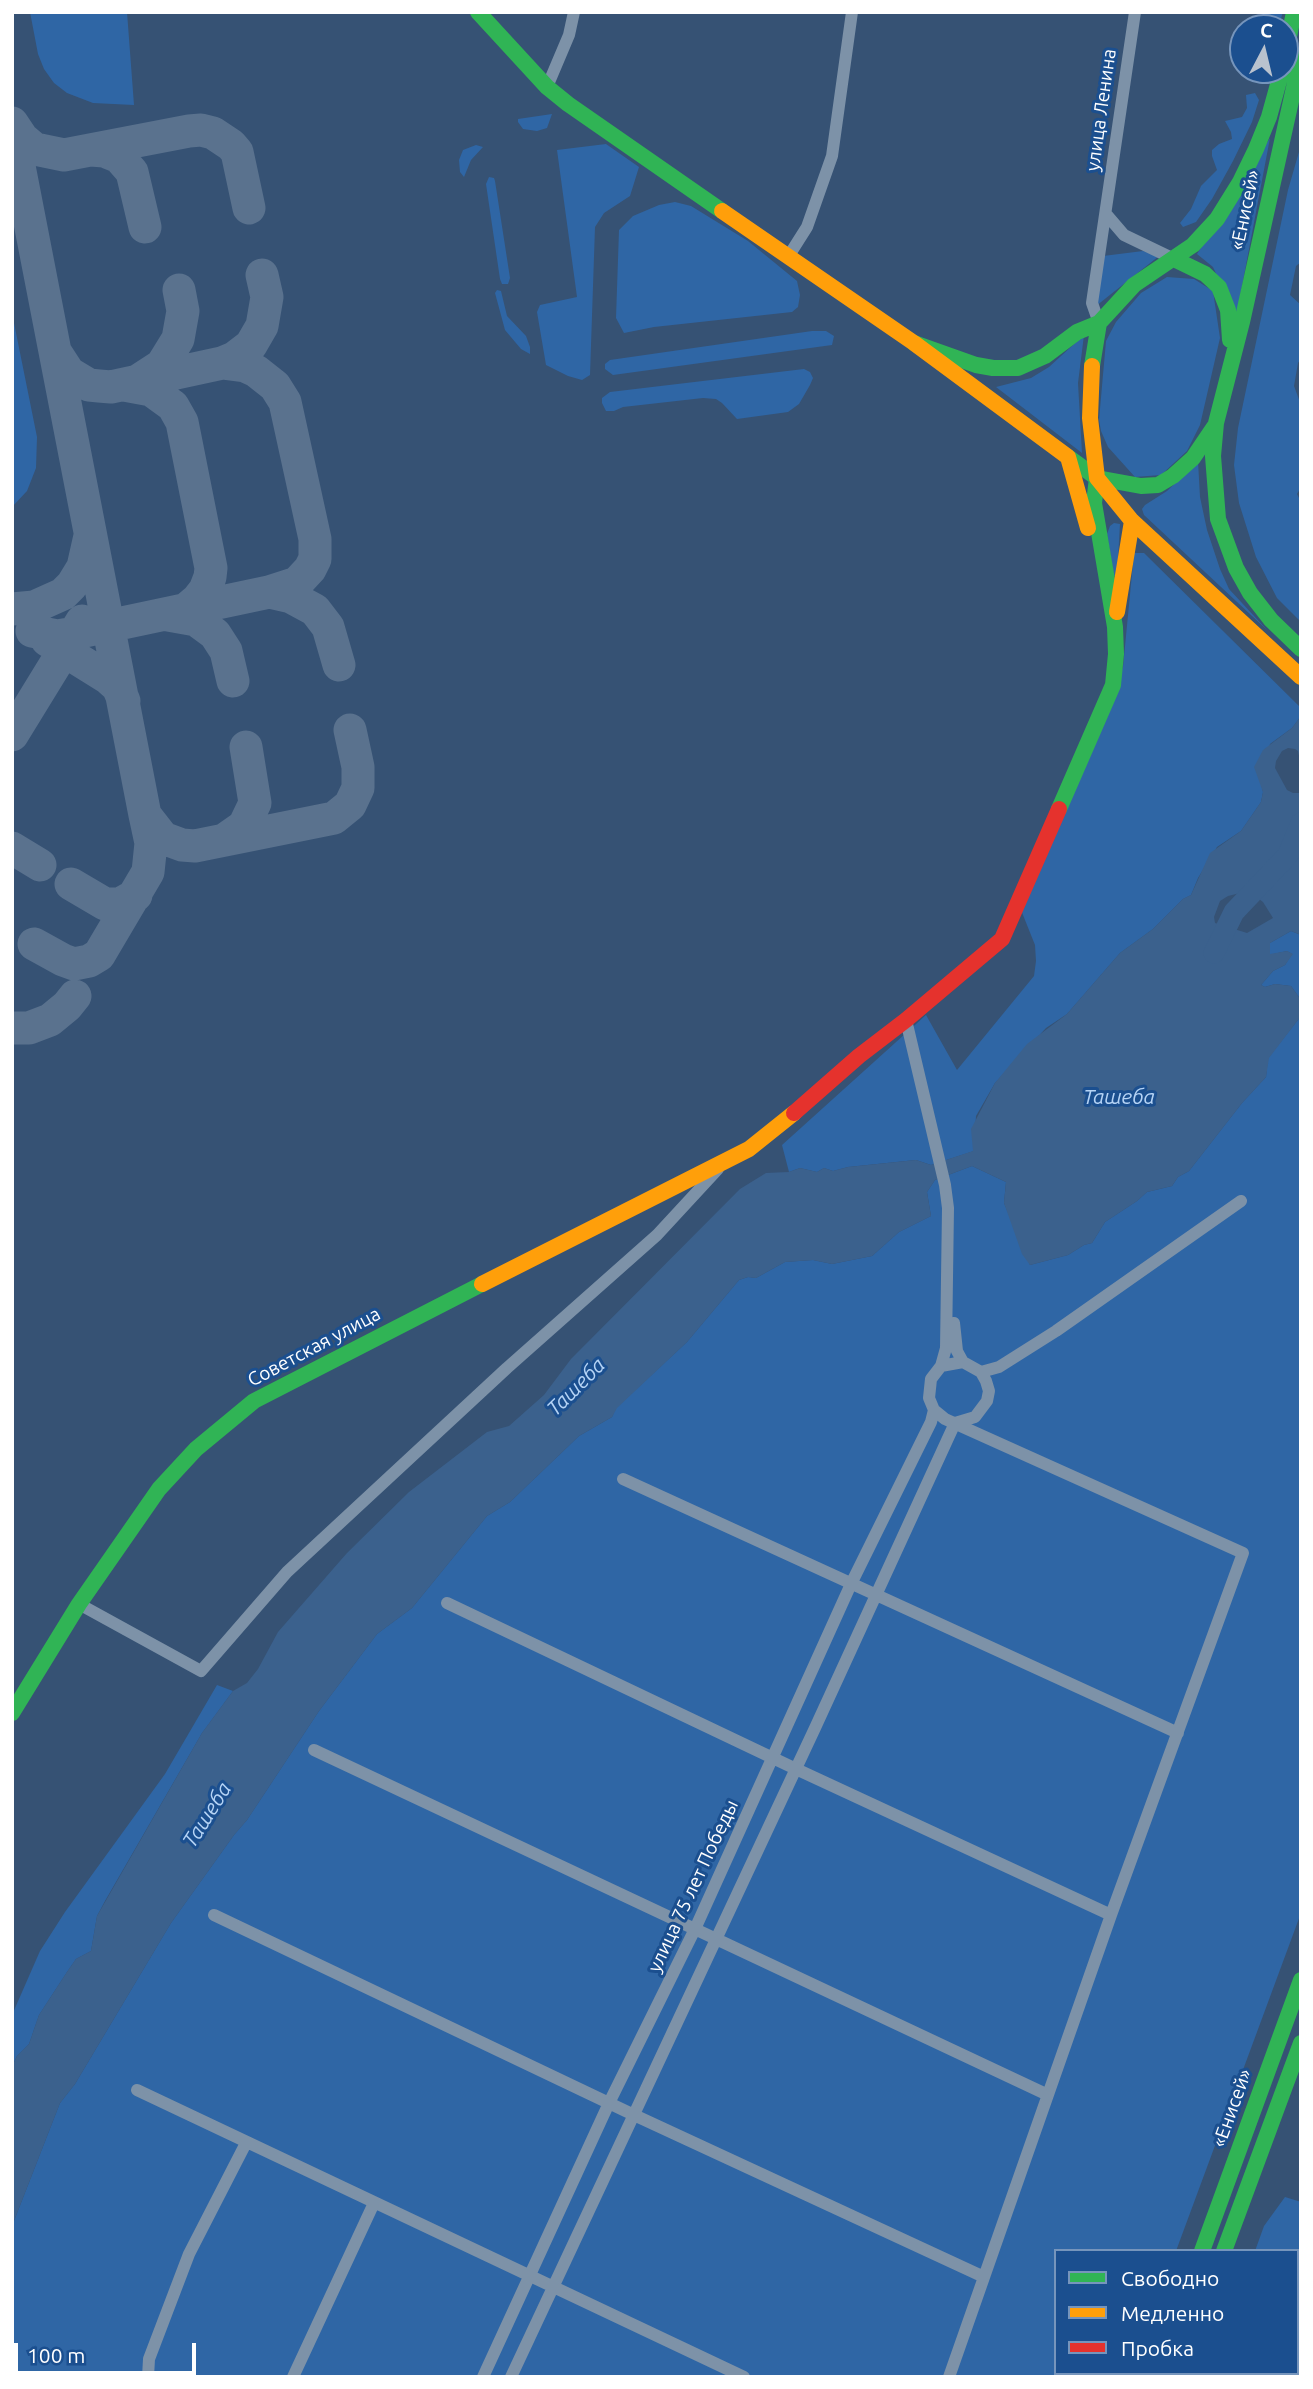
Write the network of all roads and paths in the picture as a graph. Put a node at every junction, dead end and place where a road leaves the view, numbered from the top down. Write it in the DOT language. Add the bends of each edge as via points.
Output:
graph roads {
  1 [pos="478,12"];
  2 [pos="574,12"];
  3 [pos="852,12"];
  4 [pos="1135,12"];
  5 [pos="1301,56"];
  6 [pos="1278,84"];
  7 [pos="547,87"];
  8 [pos="1106,214"];
  9 [pos="788,257"];
  10 [pos="1174,258"];
  11 [pos="1099,323"];
  12 [pos="914,343"];
  13 [pos="1229,373"];
  14 [pos="1216,423"];
  15 [pos="1068,457"];
  16 [pos="1097,478"];
  17 [pos="1132,521"];
  18 [pos="1115,627"];
  19 [pos="1301,649"];
  20 [pos="1296,672"];
  21 [pos="906,1020"];
  22 [pos="724,1162"];
  23 [pos="1241,1201"];
  24 [pos="948,1208"];
  25 [pos="963,1362"];
  26 [pos="941,1366"];
  27 [pos="981,1372"];
  28 [pos="934,1409"];
  29 [pos="955,1423"];
  30 [pos="622,1479"];
  31 [pos="851,1584"];
  32 [pos="877,1596"];
  33 [pos="447,1603"];
  34 [pos="79,1604"];
  35 [pos="12,1713"];
  36 [pos="1178,1733"];
  37 [pos="314,1750"];
  38 [pos="773,1758"];
  39 [pos="796,1769"];
  40 [pos="214,1915"];
  41 [pos="1111,1915"];
  42 [pos="695,1929"];
  43 [pos="717,1940"];
  44 [pos="1301,1980"];
  45 [pos="1301,2043"];
  46 [pos="137,2090"];
  47 [pos="1048,2095"];
  48 [pos="609,2103"];
  49 [pos="634,2115"];
  50 [pos="246,2143"];
  51 [pos="374,2203"];
  52 [pos="1203,2249"];
  53 [pos="1225,2249"];
  54 [pos="530,2275"];
  55 [pos="984,2277"];
  56 [pos="555,2286"];
  57 [pos="148,2377"];
  58 [pos="292,2377"];
  59 [pos="483,2377"];
  60 [pos="511,2377"];
  61 [pos="744,2377"];
  62 [pos="949,2377"];
  1 -- 7 [label="main road"];
  2 -- 7 [label="street"];
  3 -- 9 [label="street" via="832,156 807,227"];
  4 -- 8 [label="street, улица Ленина"];
  5 -- 13 [label="main road, «Енисей»"];
  6 -- 10 [label="main road, «Енисей»" via="1240,182 1217,219"];
  7 -- 9 [label="main road"];
  8 -- 10 [label="street" via="1124,235"];
  8 -- 11 [label="street, улица Ленина" via="1092,303"];
  9 -- 12 [label="main road"];
  10 -- 11 [label="main road, «Енисей»" via="1134,285"];
  10 -- 13 [label="main road, «Енисей»" via="1212,279 1225,298"];
  11 -- 12 [label="main road" via="1077,332 1039,360 1017,368 976,365"];
  11 -- 16 [label="main road" via="1089,391"];
  12 -- 15 [label="main road"];
  13 -- 14 [label="main road, «Енисей»"];
  14 -- 16 [label="main road, «Енисей»" via="1193,458 1158,485"];
  14 -- 19 [label="main road, «Енисей»" via="1214,490 1226,542 1250,593"];
  15 -- 16 [label="main road"];
  15 -- 18 [label="main road"];
  16 -- 17 [label="main road"];
  16 -- 18 [label="main road" via="1094,503"];
  17 -- 18 [label="main road"];
  17 -- 20 [label="main road"];
  18 -- 21 [label="main road, Советская улица" via="1114,685 1002,939"];
  21 -- 22 [label="main road, Советская улица" via="774,1130"];
  21 -- 24 [label="street"];
  22 -- 34 [label="main road, Советская улица" via="254,1401 196,1449 159,1489"];
  22 -- 34 [label="street" via="657,1235 287,1572 201,1671"];
  23 -- 27 [label="street" via="1056,1331 999,1367"];
  24 -- 25 [label="street" via="955,1338"];
  24 -- 26 [label="street" via="946,1348"];
  25 -- 26 [label="street"];
  25 -- 27 [label="street"];
  26 -- 28 [label="street" via="929,1388"];
  27 -- 29 [label="street" via="989,1391 987,1401 975,1417"];
  28 -- 29 [label="street"];
  28 -- 31 [label="street, улица 75 лет Победы"];
  29 -- 32 [label="street"];
  29 -- 36 [label="street" via="1243,1553"];
  30 -- 31 [label="street"];
  31 -- 32 [label="street"];
  31 -- 38 [label="street, улица 75 лет Победы"];
  32 -- 36 [label="street"];
  32 -- 39 [label="street"];
  33 -- 38 [label="street"];
  34 -- 35 [label="main road, Советская улица"];
  36 -- 41 [label="street"];
  37 -- 42 [label="street"];
  38 -- 39 [label="street"];
  38 -- 42 [label="street, улица 75 лет Победы"];
  39 -- 41 [label="street"];
  39 -- 43 [label="street"];
  40 -- 48 [label="street"];
  41 -- 47 [label="street"];
  42 -- 43 [label="street"];
  42 -- 48 [label="street, улица 75 лет Победы"];
  43 -- 47 [label="street"];
  43 -- 49 [label="street"];
  44 -- 52 [label="main road, «Енисей»"];
  45 -- 53 [label="main road"];
  46 -- 50 [label="street"];
  47 -- 55 [label="street"];
  48 -- 49 [label="street"];
  48 -- 54 [label="street, улица 75 лет Победы"];
  49 -- 55 [label="street"];
  49 -- 56 [label="street"];
  50 -- 51 [label="street"];
  50 -- 57 [label="street" via="189,2254 149,2359"];
  51 -- 54 [label="street"];
  51 -- 58 [label="street"];
  54 -- 56 [label="street"];
  54 -- 59 [label="street, улица 75 лет Победы"];
  55 -- 62 [label="street"];
  56 -- 60 [label="street"];
  56 -- 61 [label="street"];
}
